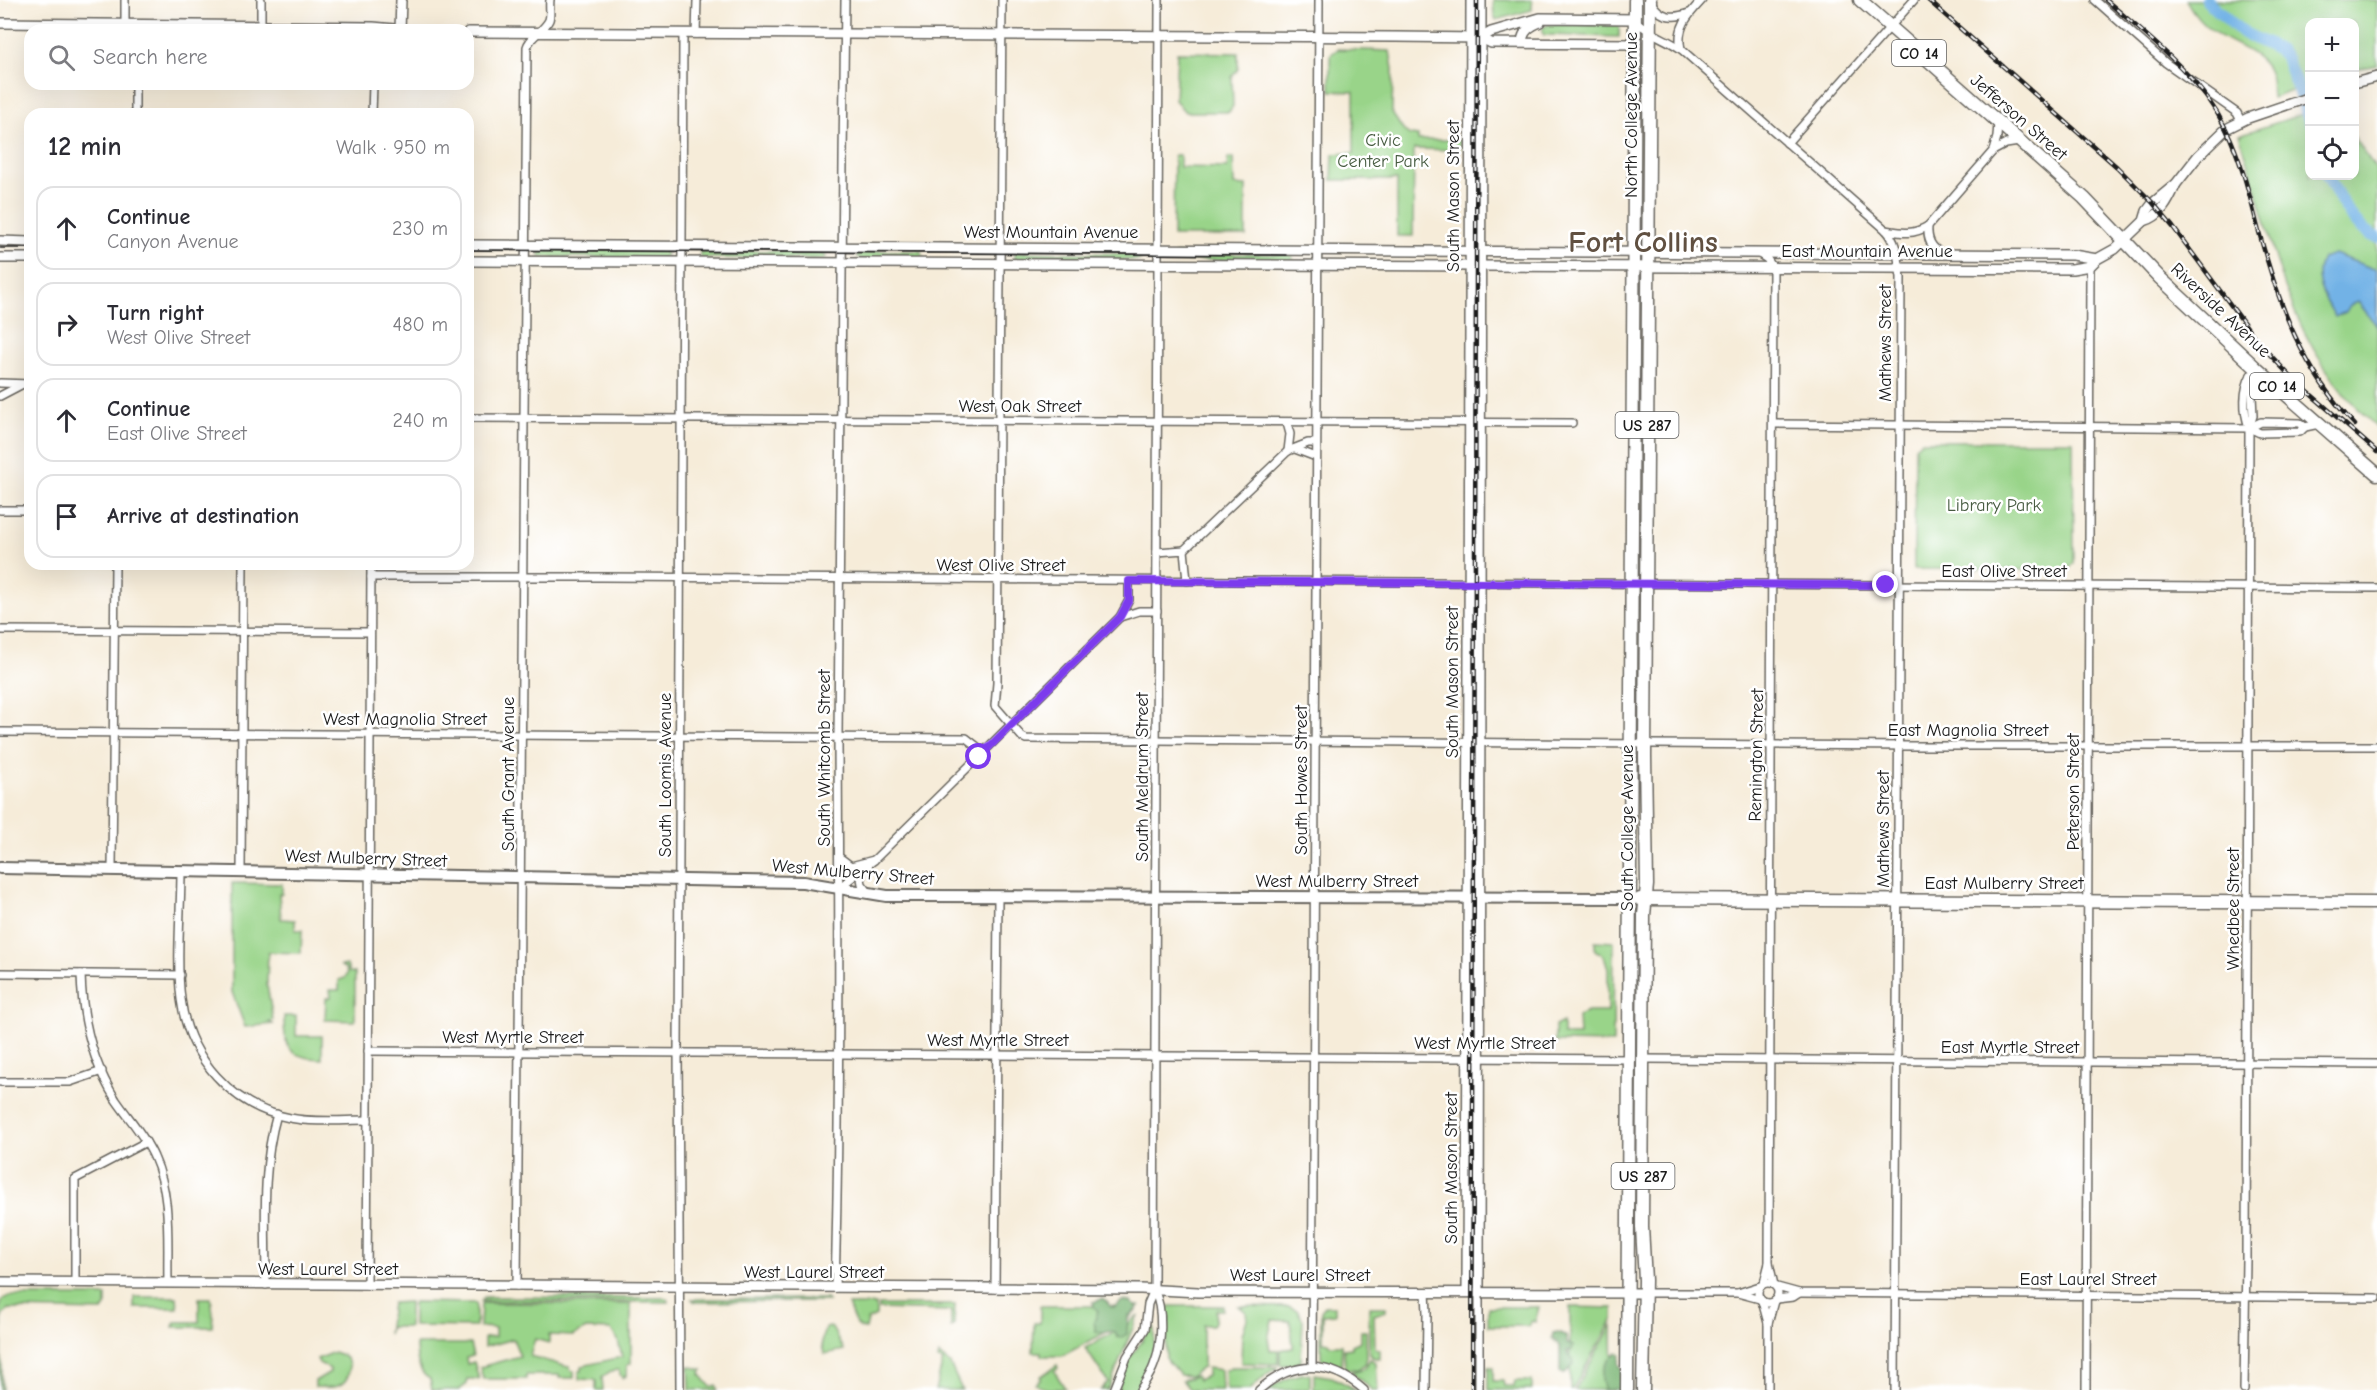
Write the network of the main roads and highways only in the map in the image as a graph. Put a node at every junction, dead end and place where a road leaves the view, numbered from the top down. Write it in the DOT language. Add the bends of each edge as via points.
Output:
graph roads {
  1 [pos="1635,0"];
  2 [pos="1650,0"];
  3 [pos="1860,0"];
  4 [pos="2124,240"];
  5 [pos="1633,266"];
  6 [pos="1649,267"];
  7 [pos="2377,474"];
  8 [pos="0,868"];
  9 [pos="1630,898"];
  10 [pos="1646,899"];
  11 [pos="2377,903"];
  12 [pos="1630,999"];
  13 [pos="1629,1059"];
  14 [pos="1643,1059"];
  15 [pos="1642,1128"];
  16 [pos="1627,1390"];
  17 [pos="1643,1390"];
  1 -- 5 [label="highway, North College Avenue / US 287"];
  2 -- 6 [label="highway, North College Avenue / US 287"];
  3 -- 4 [label="highway, Jefferson Street / CO 14" via="2083,198"];
  4 -- 7 [label="highway, Riverside Avenue / CO 14" via="2254,371"];
  5 -- 9 [label="highway, South College Avenue / US 287"];
  6 -- 10 [label="highway, South College Avenue / US 287"];
  8 -- 9 [label="main road, West Mulberry Street" via="804,882 887,896"];
  9 -- 10 [label="highway, East Mulberry Street"];
  9 -- 12 [label="highway, South College Avenue / US 287"];
  10 -- 11 [label="highway, East Mulberry Street"];
  10 -- 14 [label="highway, South College Avenue / US 287"];
  12 -- 13 [label="highway, South College Avenue / US 287"];
  12 -- 14 [label="highway" via="1635,1015 1635,1043"];
  13 -- 15 [label="highway" via="1637,1076"];
  13 -- 16 [label="highway, South College Avenue / US 287"];
  14 -- 15 [label="highway, South College Avenue / US 287"];
  15 -- 17 [label="highway, South College Avenue / US 287"];
}
